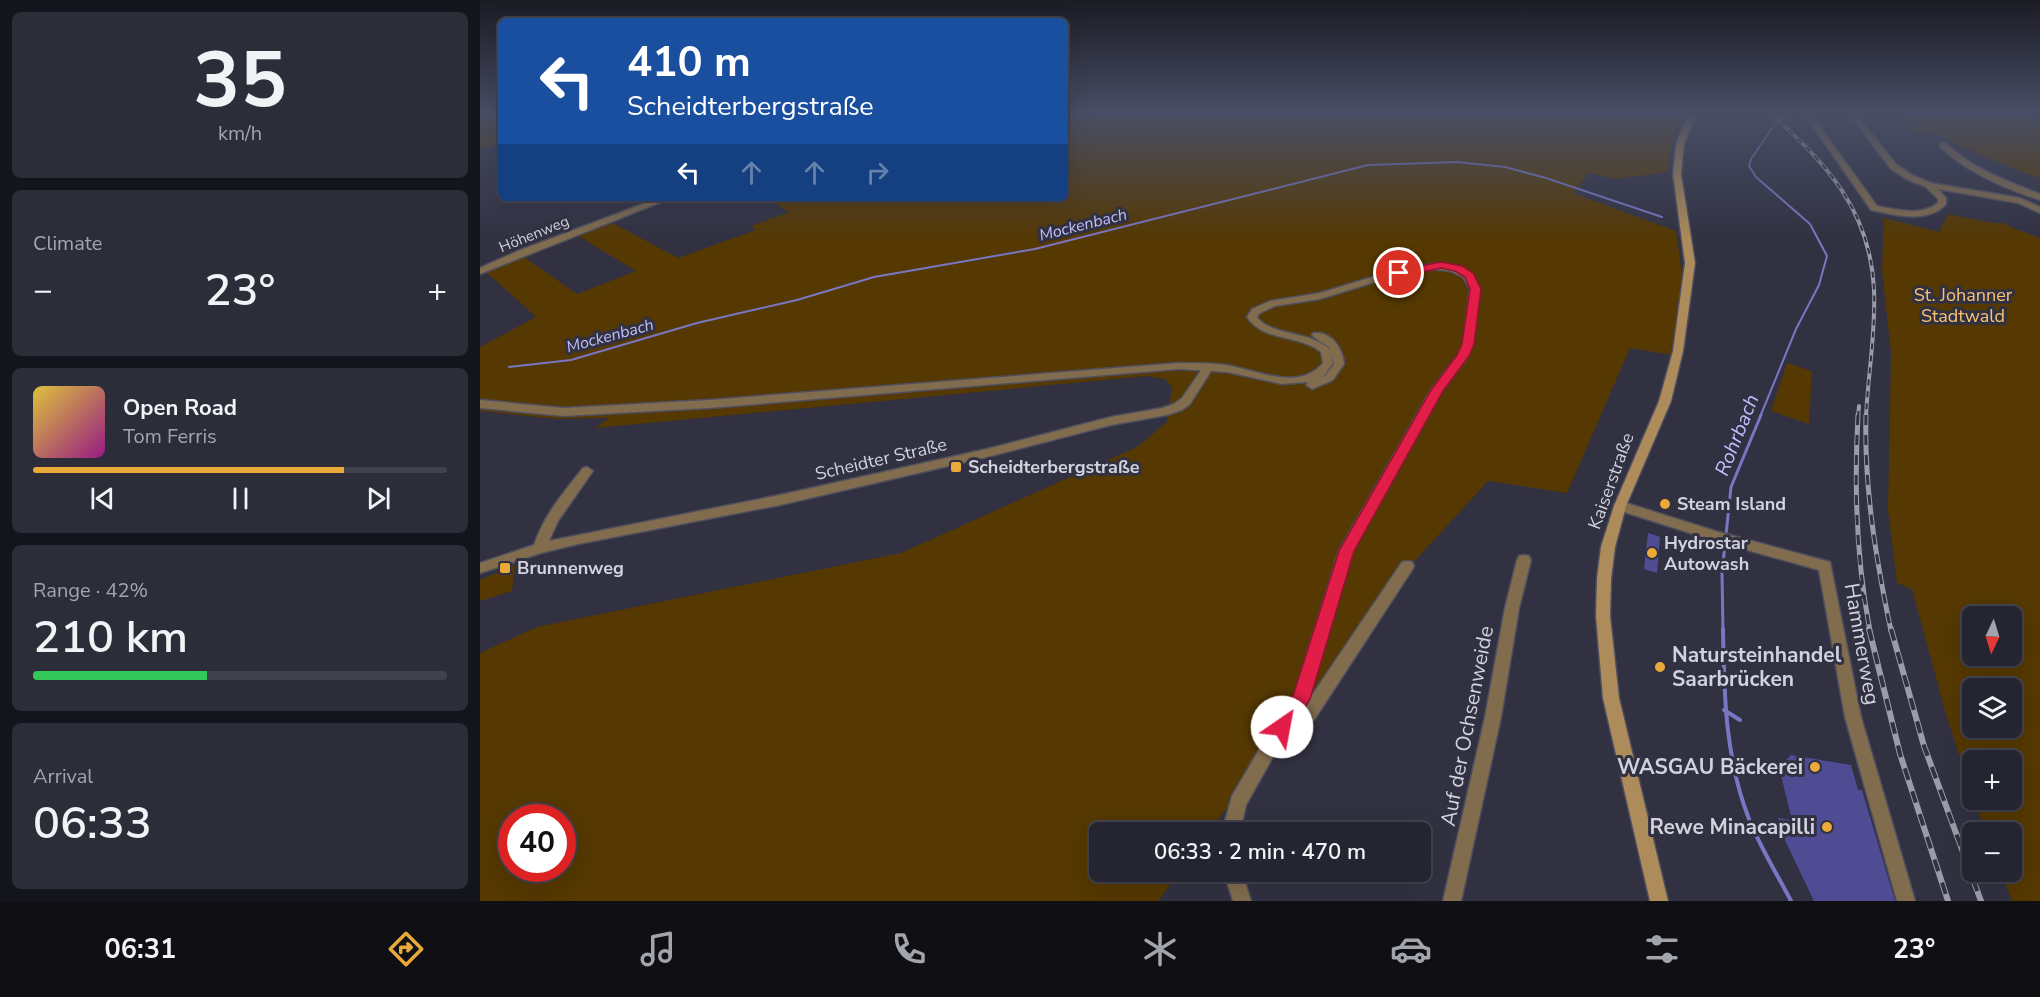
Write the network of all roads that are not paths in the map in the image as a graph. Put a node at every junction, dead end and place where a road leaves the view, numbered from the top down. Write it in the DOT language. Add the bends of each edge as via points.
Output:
graph roads {
  1 [pos="1679,156"];
  2 [pos="1838,156"];
  3 [pos="1886,156"];
  4 [pos="1955,156"];
  5 [pos="1929,185"];
  6 [pos="2040,197"];
  7 [pos="659,201"];
  8 [pos="2040,210"];
  9 [pos="480,271"];
  10 [pos="1208,368"];
  11 [pos="480,404"];
  12 [pos="587,471"];
  13 [pos="1620,506"];
  14 [pos="540,548"];
  15 [pos="1524,560"];
  16 [pos="1407,566"];
  17 [pos="480,568"];
  18 [pos="1273,741"];
  19 [pos="1233,822"];
  20 [pos="1236,882"];
  21 [pos="1242,901"];
  22 [pos="1452,901"];
  23 [pos="1659,901"];
  24 [pos="1906,901"];
  1 -- 13 [label="main road, Kaiserstraße" via="1677,174 1690,263 1678,351 1665,401"];
  2 -- 5 [label="street" via="1874,208 1928,213 1937,210 1942,198"];
  3 -- 5 [label="street" via="1897,170"];
  4 -- 6 [label="street"];
  5 -- 8 [label="street" via="2020,201"];
  7 -- 9 [label="street, Höhenweg"];
  10 -- 11 [label="street" via="1149,368 564,412"];
  10 -- 14 [label="street, Scheidter Straße" via="1186,401 1162,412 780,500"];
  10 -- 18 [label="street" via="1284,387 1319,383 1329,378 1339,364 1337,349 1325,338 1309,332 1258,326 1252,313 1262,305 1315,298 1441,265 1459,268 1469,275 1475,289 1466,350 1437,390 1346,551 1301,699"];
  12 -- 14 [label="street" via="551,520"];
  13 -- 23 [label="main road, Kaiserstraße" via="1604,579 1608,673 1618,733"];
  13 -- 24 [label="street, Hammerweg" via="1825,566 1853,717"];
  14 -- 17 [label="street, Scheidter Straße"];
  15 -- 22 [label="street, Auf der Ochsenweide" via="1513,592 1499,681"];
  16 -- 18 [label="street" via="1308,715"];
  18 -- 19 [label="street" via="1238,802"];
  20 -- 21 [label="street"];
}
